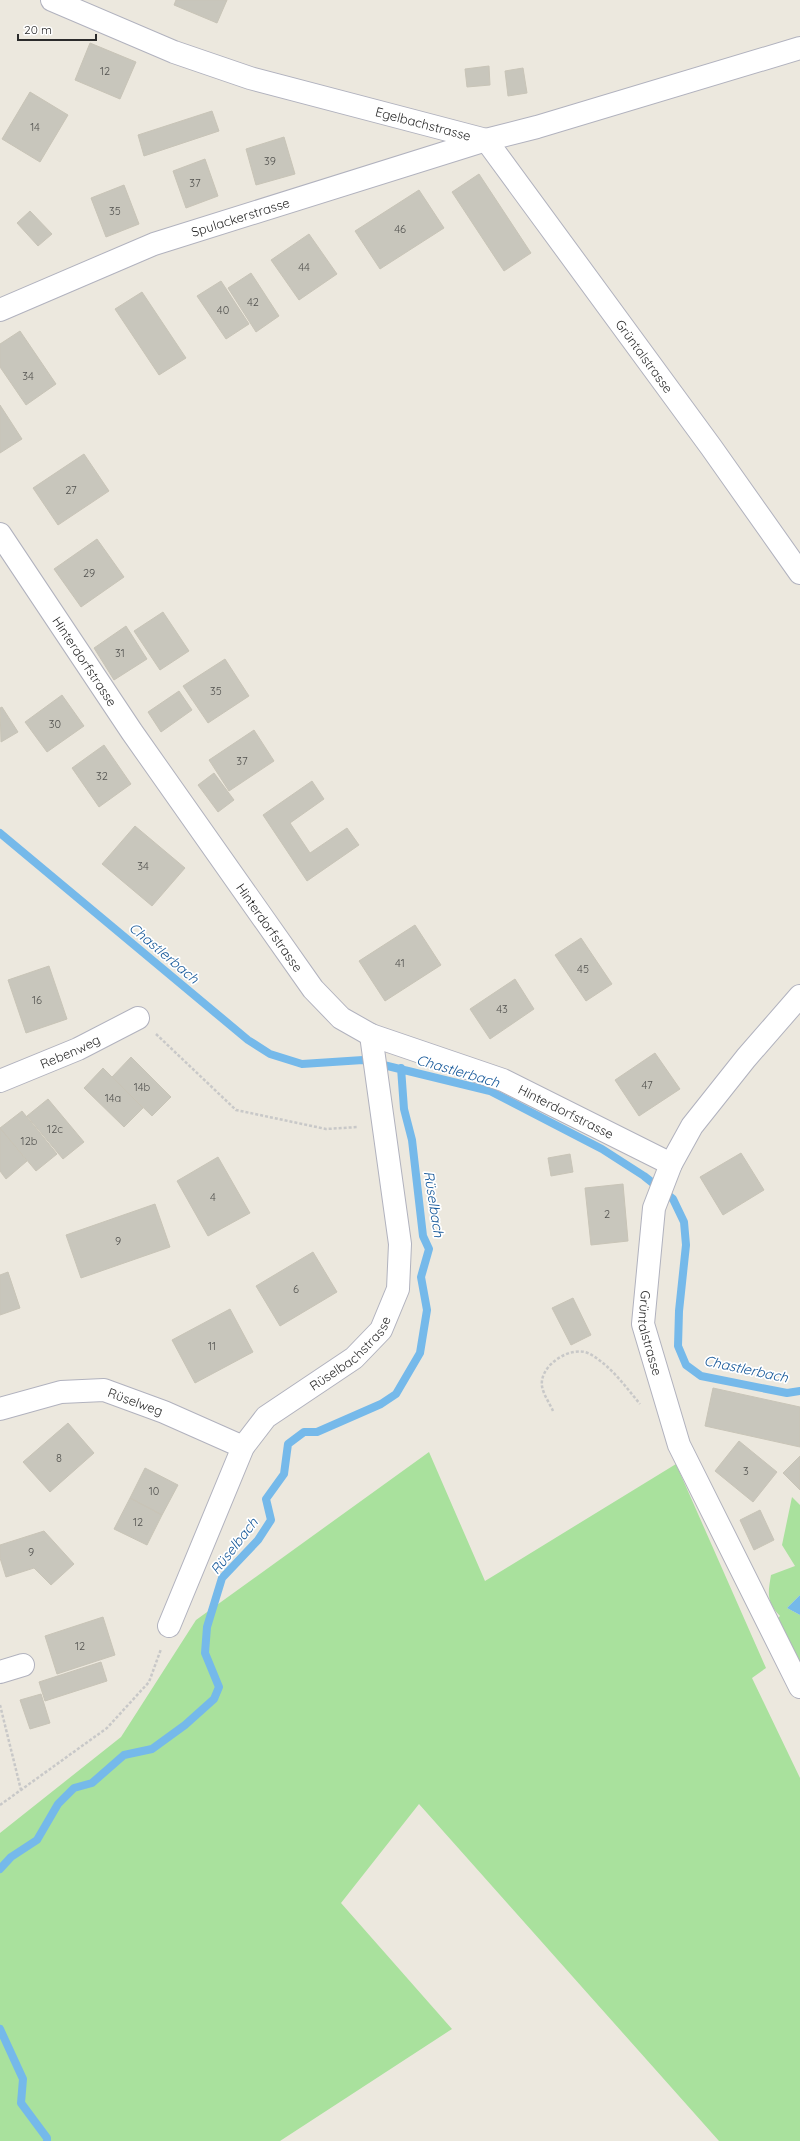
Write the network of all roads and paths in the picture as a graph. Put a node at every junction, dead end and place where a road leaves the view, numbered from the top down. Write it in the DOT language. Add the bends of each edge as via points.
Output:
graph roads {
  1 [pos="52,0"];
  2 [pos="800,48"];
  3 [pos="486,140"];
  4 [pos="0,310"];
  5 [pos="0,534"];
  6 [pos="800,573"];
  7 [pos="800,996"];
  8 [pos="138,1018"];
  9 [pos="373,1043"];
  10 [pos="0,1081"];
  11 [pos="383,1125"];
  12 [pos="670,1168"];
  13 [pos="643,1407"];
  14 [pos="0,1409"];
  15 [pos="553,1411"];
  16 [pos="243,1447"];
  17 [pos="169,1626"];
  18 [pos="23,1664"];
  19 [pos="0,1672"];
  20 [pos="800,1687"];
  21 [pos="0,1705"];
  22 [pos="21,1790"];
  23 [pos="0,1805"];
  1 -- 3 [label="street, Egelbachstrasse" via="174,52 250,78"];
  2 -- 3 [label="street, Egelbachstrasse"];
  3 -- 4 [label="street, Spulackerstrasse" via="154,244"];
  3 -- 6 [label="street, Grüntalstrasse"];
  5 -- 9 [label="street, Hinterdorfstrasse" via="132,732 313,989 341,1018"];
  7 -- 12 [label="street, Grüntalstrasse" via="692,1126"];
  8 -- 10 [label="street, Rebenweg" via="78,1049"];
  8 -- 11 [label="path" via="236,1110 326,1129"];
  9 -- 11 [label="street, Rüselbachstrasse"];
  9 -- 12 [label="street, Hinterdorfstrasse" via="503,1080"];
  11 -- 16 [label="street, Rüselbachstrasse" via="400,1244 398,1289 381,1330 354,1358 266,1417"];
  12 -- 20 [label="street, Grüntalstrasse" via="654,1208 643,1324 679,1445"];
  13 -- 15 [label="path" via="608,1367 589,1353 571,1352 545,1371 542,1386"];
  14 -- 16 [label="street, Rüselweg" via="61,1392 104,1390 164,1412"];
  16 -- 17 [label="street, Rüselbachstrasse"];
  17 -- 22 [label="path" via="149,1682 107,1728"];
  18 -- 19 [label="street"];
  21 -- 22 [label="path"];
  22 -- 23 [label="path"];
}
